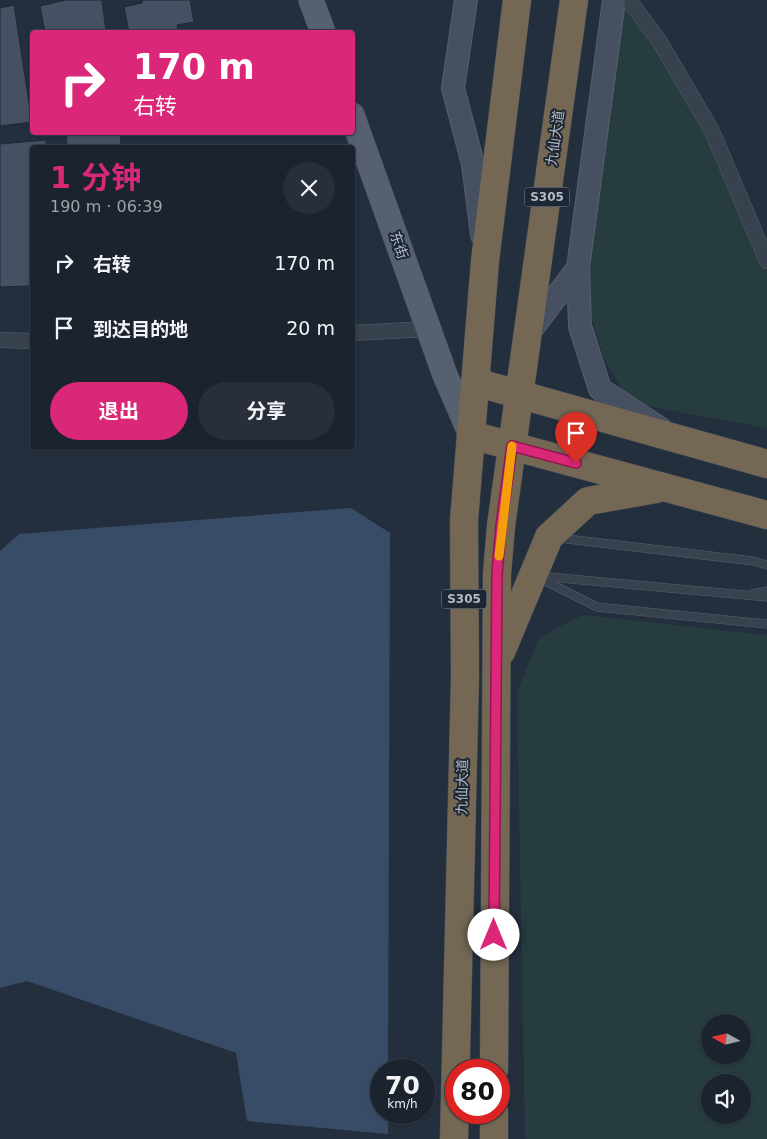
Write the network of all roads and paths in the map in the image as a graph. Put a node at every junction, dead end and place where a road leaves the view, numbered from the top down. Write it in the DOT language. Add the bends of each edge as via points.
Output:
graph roads {
  1 [pos="311,0"];
  2 [pos="466,0"];
  3 [pos="517,0"];
  4 [pos="574,0"];
  5 [pos="614,0"];
  6 [pos="629,0"];
  7 [pos="322,30"];
  8 [pos="355,123"];
  9 [pos="485,261"];
  10 [pos="767,261"];
  11 [pos="578,268"];
  12 [pos="429,329"];
  13 [pos="355,333"];
  14 [pos="528,334"];
  15 [pos="0,340"];
  16 [pos="30,342"];
  17 [pos="445,375"];
  18 [pos="475,382"];
  19 [pos="519,394"];
  20 [pos="471,435"];
  21 [pos="674,438"];
  22 [pos="512,446"];
  23 [pos="767,464"];
  24 [pos="664,487"];
  25 [pos="767,515"];
  26 [pos="549,537"];
  27 [pos="767,565"];
  28 [pos="533,575"];
  29 [pos="767,590"];
  30 [pos="746,595"];
  31 [pos="767,597"];
  32 [pos="767,624"];
  33 [pos="496,665"];
  34 [pos="494,1059"];
  35 [pos="494,1124"];
  36 [pos="454,1139"];
  37 [pos="494,1139"];
  1 -- 7 [label="main road"];
  2 -- 9 [label="street" via="453,88 473,164"];
  3 -- 9 [label="highway, S305"];
  4 -- 14 [label="highway, 九仙大道 / S305"];
  5 -- 11 [label="street"];
  6 -- 10 [label="street" via="660,42 712,131"];
  8 -- 12 [label="main road, 东街 / S305"];
  9 -- 18 [label="highway, S305"];
  11 -- 14 [label="street"];
  11 -- 21 [label="street" via="580,326 600,390"];
  12 -- 13 [label="street"];
  12 -- 17 [label="main road, 东街 / S305"];
  14 -- 19 [label="highway, 九仙大道 / S305"];
  15 -- 16 [label="street"];
  17 -- 18 [label="main road"];
  17 -- 20 [label="main road, S305"];
  18 -- 19 [label="highway"];
  18 -- 20 [label="highway, S305"];
  19 -- 21 [label="highway"];
  19 -- 22 [label="highway, S305"];
  20 -- 22 [label="highway"];
  20 -- 36 [label="highway, 九仙大道 / S305" via="464,521 465,686"];
  21 -- 23 [label="highway"];
  22 -- 24 [label="highway"];
  22 -- 33 [label="highway, S305" via="497,574"];
  24 -- 25 [label="highway"];
  24 -- 26 [label="highway" via="588,502"];
  26 -- 27 [label="lane"];
  26 -- 28 [label="highway"];
  28 -- 30 [label="lane"];
  28 -- 32 [label="lane" via="597,607"];
  28 -- 33 [label="highway"];
  29 -- 30 [label="lane"];
  30 -- 31 [label="lane"];
  33 -- 34 [label="highway, S305"];
  35 -- 37 [label="highway"];
}
